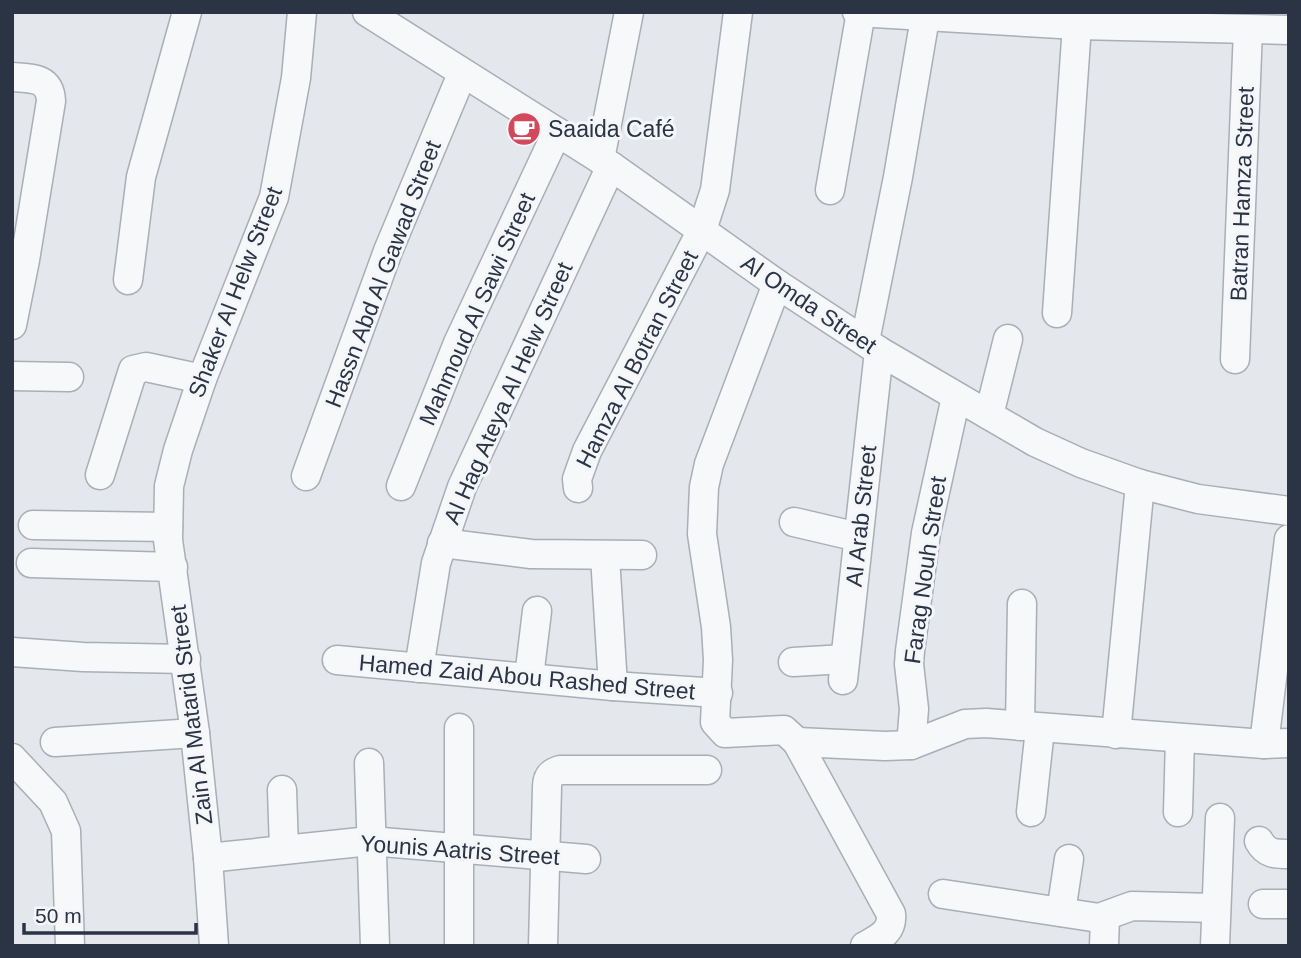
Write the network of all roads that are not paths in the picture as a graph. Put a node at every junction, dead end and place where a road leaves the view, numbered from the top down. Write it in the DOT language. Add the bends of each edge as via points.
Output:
graph roads {
  1 [pos="187,12"];
  2 [pos="302,12"];
  3 [pos="366,12"];
  4 [pos="629,12"];
  5 [pos="738,12"];
  6 [pos="859,12"];
  7 [pos="926,14"];
  8 [pos="1000,16"];
  9 [pos="1115,19"];
  10 [pos="1083,20"];
  11 [pos="1248,29"];
  12 [pos="1289,30"];
  13 [pos="462,74"];
  14 [pos="12,77"];
  15 [pos="557,132"];
  16 [pos="605,163"];
  17 [pos="830,190"];
  18 [pos="702,230"];
  19 [pos="128,280"];
  20 [pos="777,285"];
  21 [pos="1057,313"];
  22 [pos="12,325"];
  23 [pos="1008,339"];
  24 [pos="872,346"];
  25 [pos="1235,359"];
  26 [pos="12,376"];
  27 [pos="69,377"];
  28 [pos="202,379"];
  29 [pos="956,397"];
  30 [pos="989,415"];
  31 [pos="100,475"];
  32 [pos="306,475"];
  33 [pos="1140,484"];
  34 [pos="169,486"];
  35 [pos="401,486"];
  36 [pos="578,488"];
  37 [pos="1289,512"];
  38 [pos="794,522"];
  39 [pos="33,525"];
  40 [pos="168,527"];
  41 [pos="858,537"];
  42 [pos="1289,539"];
  43 [pos="442,543"];
  44 [pos="642,555"];
  45 [pos="605,556"];
  46 [pos="31,563"];
  47 [pos="173,567"];
  48 [pos="1022,604"];
  49 [pos="537,611"];
  50 [pos="12,652"];
  51 [pos="186,659"];
  52 [pos="337,660"];
  53 [pos="793,662"];
  54 [pos="419,668"];
  55 [pos="529,677"];
  56 [pos="613,686"];
  57 [pos="718,693"];
  58 [pos="1030,727"];
  59 [pos="459,728"];
  60 [pos="195,733"];
  61 [pos="1116,734"];
  62 [pos="1180,738"];
  63 [pos="55,742"];
  64 [pos="797,742"];
  65 [pos="1276,744"];
  66 [pos="911,745"];
  67 [pos="14,762"];
  68 [pos="369,763"];
  69 [pos="707,770"];
  70 [pos="282,790"];
  71 [pos="1031,812"];
  72 [pos="1178,813"];
  73 [pos="1220,818"];
  74 [pos="370,841"];
  75 [pos="1259,842"];
  76 [pos="284,849"];
  77 [pos="457,849"];
  78 [pos="1289,854"];
  79 [pos="544,856"];
  80 [pos="208,858"];
  81 [pos="586,859"];
  82 [pos="1069,859"];
  83 [pos="943,894"];
  84 [pos="1216,908"];
  85 [pos="1061,912"];
  86 [pos="1105,918"];
  87 [pos="70,946"];
  88 [pos="214,946"];
  89 [pos="374,946"];
  90 [pos="459,946"];
  91 [pos="543,946"];
  92 [pos="865,946"];
  93 [pos="1104,946"];
  94 [pos="1215,946"];
  1 -- 19 [label="street" via="141,177"];
  2 -- 28 [label="street, Shaker Al Helw Street" via="296,78 274,197"];
  3 -- 13 [label="street, Al Omda Street"];
  4 -- 16 [label="street, Al Hag Ateya Al Helw Street"];
  5 -- 18 [label="street, Hamza Al Botran Street" via="715,190"];
  6 -- 7 [label="street"];
  6 -- 17 [label="street"];
  7 -- 8 [label="street"];
  7 -- 24 [label="street, Al Arab Street"];
  8 -- 10 [label="street"];
  9 -- 10 [label="street"];
  9 -- 11 [label="street"];
  10 -- 21 [label="street"];
  11 -- 12 [label="street"];
  11 -- 25 [label="street, Batran Hamza Street"];
  13 -- 15 [label="street, Al Omda Street"];
  13 -- 32 [label="street, Hassn Abd Al Gawad Street" via="388,251"];
  14 -- 22 [label="street" via="41,80 51,92"];
  15 -- 16 [label="street, Al Omda Street"];
  15 -- 35 [label="street, Mahmoud Al Sawi Street" via="458,343"];
  16 -- 18 [label="street, Al Omda Street"];
  16 -- 43 [label="street, Al Hag Ateya Al Helw Street" via="462,487"];
  18 -- 20 [label="street, Al Omda Street"];
  18 -- 36 [label="street, Hamza Al Botran Street" via="587,451"];
  20 -- 24 [label="street, Al Omda Street"];
  20 -- 57 [label="street" via="704,487 702,534 716,627"];
  23 -- 30 [label="street"];
  24 -- 29 [label="street, Al Omda Street"];
  24 -- 41 [label="street, Al Arab Street"];
  26 -- 27 [label="street"];
  28 -- 31 [label="street" via="146,367 133,370"];
  28 -- 34 [label="street, Shaker Al Helw Street"];
  29 -- 30 [label="street, Al Omda Street"];
  29 -- 66 [label="street, Farag Nouh Street" via="926,533 910,651"];
  30 -- 33 [label="street, Al Omda Street" via="1035,442"];
  33 -- 37 [label="street, Al Omda Street" via="1198,499"];
  33 -- 61 [label="street"];
  34 -- 40 [label="street, Zain Al Matarid Street"];
  38 -- 41 [label="street"];
  39 -- 40 [label="street"];
  40 -- 47 [label="street, Zain Al Matarid Street"];
  41 -- 53 [label="street, Al Arab Street" via="844,670"];
  42 -- 65 [label="street"];
  43 -- 45 [label="street" via="531,554"];
  43 -- 54 [label="street, Al Hag Ateya Al Helw Street"];
  44 -- 45 [label="street"];
  45 -- 56 [label="street"];
  46 -- 47 [label="street"];
  47 -- 51 [label="street, Zain Al Matarid Street"];
  48 -- 58 [label="street"];
  49 -- 55 [label="street"];
  50 -- 51 [label="street"];
  51 -- 60 [label="street, Zain Al Matarid Street"];
  52 -- 54 [label="street, Hamed Zaid Abou Rashed Street"];
  54 -- 55 [label="street, Hamed Zaid Abou Rashed Street"];
  55 -- 56 [label="street, Hamed Zaid Abou Rashed Street"];
  56 -- 57 [label="street, Hamed Zaid Abou Rashed Street"];
  57 -- 64 [label="street" via="715,722 725,733 784,730"];
  58 -- 61 [label="street"];
  58 -- 66 [label="street" via="965,724"];
  58 -- 71 [label="street"];
  59 -- 77 [label="street"];
  60 -- 63 [label="street"];
  60 -- 80 [label="street, Zain Al Matarid Street"];
  61 -- 62 [label="street"];
  62 -- 65 [label="street"];
  62 -- 72 [label="street"];
  64 -- 66 [label="street"];
  64 -- 92 [label="street" via="891,914 884,935"];
  67 -- 87 [label="street" via="53,802 66,831"];
  68 -- 74 [label="street"];
  69 -- 79 [label="street" via="552,772 547,779"];
  70 -- 76 [label="street"];
  73 -- 84 [label="street"];
  74 -- 76 [label="street, Younis Aatris Street"];
  74 -- 77 [label="street, Younis Aatris Street"];
  74 -- 89 [label="street"];
  75 -- 78 [label="street" via="1270,853"];
  76 -- 80 [label="street, Younis Aatris Street"];
  77 -- 79 [label="street, Younis Aatris Street"];
  77 -- 90 [label="street"];
  79 -- 81 [label="street, Younis Aatris Street"];
  79 -- 91 [label="street"];
  80 -- 88 [label="street, Zain Al Matarid Street"];
  82 -- 85 [label="street"];
  83 -- 85 [label="street"];
  84 -- 86 [label="street" via="1132,906"];
  84 -- 94 [label="street"];
  85 -- 86 [label="street"];
  86 -- 93 [label="street"];
}
